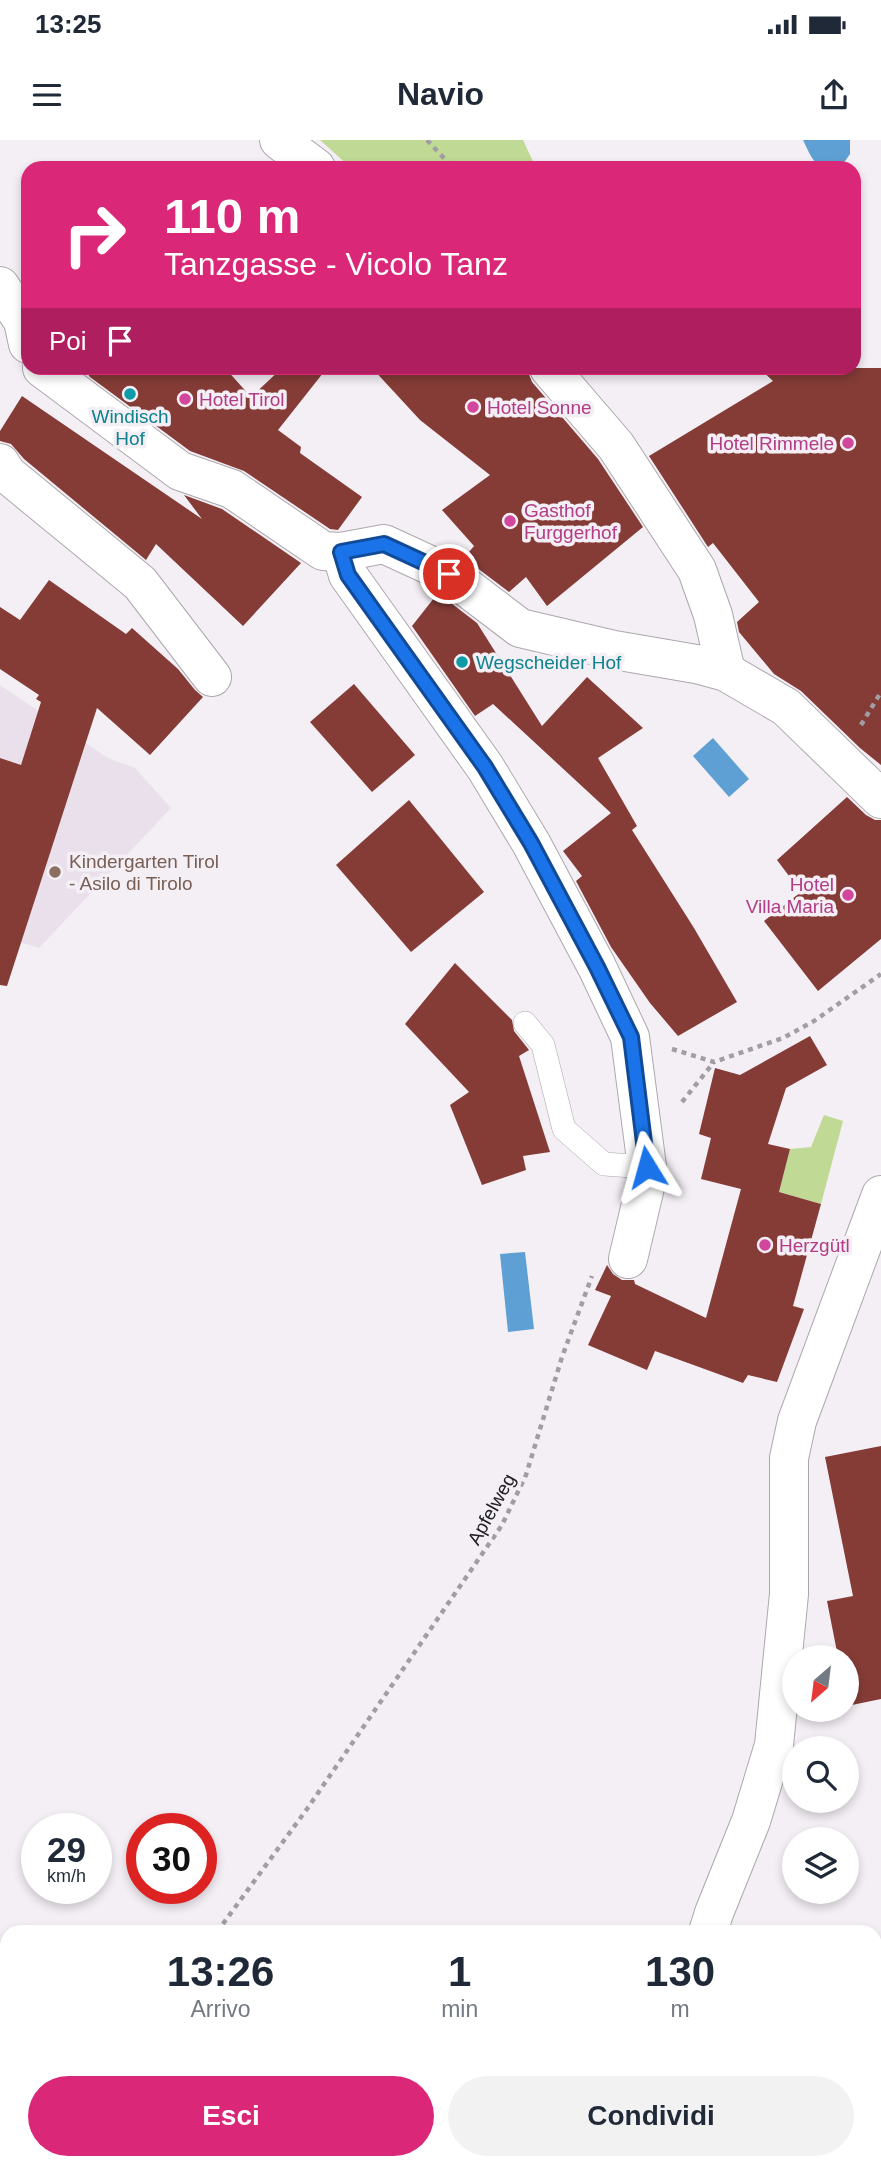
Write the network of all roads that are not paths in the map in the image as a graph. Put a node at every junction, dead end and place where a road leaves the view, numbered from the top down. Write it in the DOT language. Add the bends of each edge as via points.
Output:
graph roads {
  1 [pos="279,140"];
  2 [pos="307,161"];
  3 [pos="0,286"];
  4 [pos="21,318"];
  5 [pos="0,350"];
  6 [pos="21,356"];
  7 [pos="51,375"];
  8 [pos="555,375"];
  9 [pos="2,469"];
  10 [pos="341,552"];
  11 [pos="726,672"];
  12 [pos="212,677"];
  13 [pos="881,799"];
  14 [pos="525,1023"];
  15 [pos="647,1167"];
  16 [pos="881,1195"];
  17 [pos="611,1266"];
  18 [pos="710,1925"];
  1 -- 2 [label="street"];
  3 -- 4 [label="street"];
  5 -- 6 [label="street"];
  7 -- 10 [label="street" via="180,471 232,489 323,551"];
  8 -- 11 [label="street" via="616,446 697,570"];
  9 -- 12 [label="street" via="140,583"];
  10 -- 11 [label="street" via="384,544 449,574 520,628"];
  10 -- 15 [label="street" via="348,575 485,767 597,967 631,1037"];
  11 -- 13 [label="street" via="786,707"];
  14 -- 15 [label="lane" via="543,1045 564,1129 604,1164"];
  15 -- 17 [label="street" via="646,1183"];
  16 -- 18 [label="street" via="797,1421 789,1458 789,1594 774,1745 751,1821"];
}
